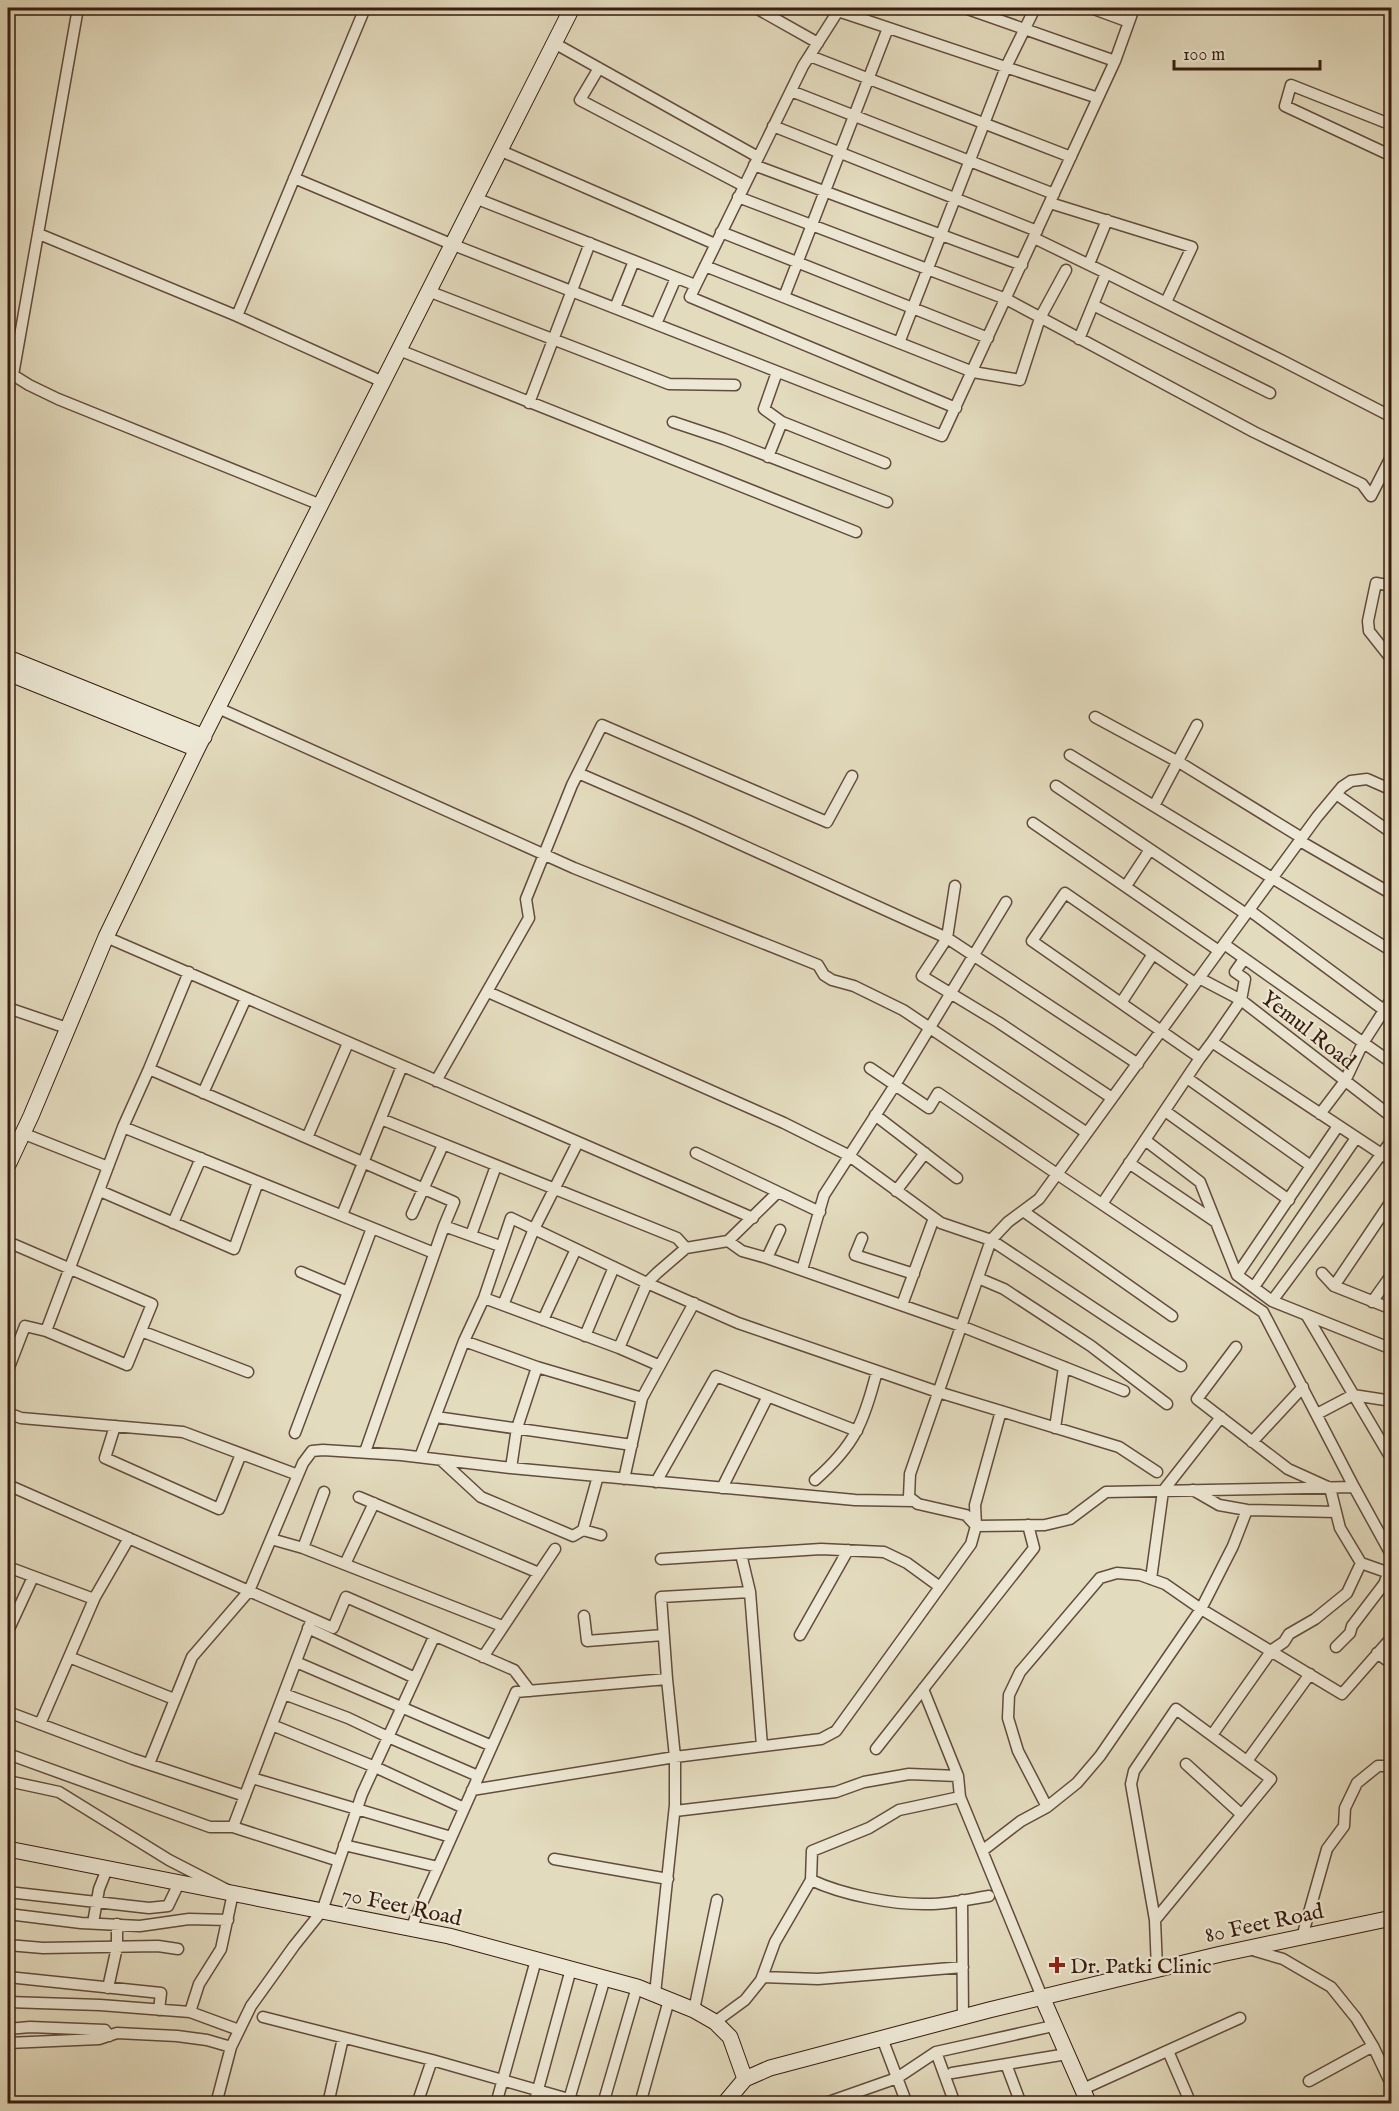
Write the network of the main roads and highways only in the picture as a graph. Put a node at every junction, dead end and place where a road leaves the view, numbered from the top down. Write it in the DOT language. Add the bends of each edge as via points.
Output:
graph roads {
  1 [pos="572,8"];
  2 [pos="8,658"];
  3 [pos="8,673"];
  4 [pos="200,743"];
  5 [pos="8,1165"];
  6 [pos="8,1849"];
  7 [pos="1392,1918"];
  8 [pos="1044,2002"];
  9 [pos="745,2079"];
  10 [pos="1087,2087"];
  11 [pos="724,2103"];
  12 [pos="1089,2103"];
  13 [pos="1100,2103"];
  1 -- 4 [label="main road"];
  2 -- 4 [label="main road"];
  3 -- 4 [label="main road"];
  4 -- 5 [label="main road" via="106,937"];
  6 -- 9 [label="main road, 70 Feet Road" via="448,1936 637,1987 715,2022 730,2037"];
  7 -- 8 [label="main road, 80 Feet Road" via="1157,1969"];
  8 -- 9 [label="main road, 80 Feet Road" via="963,2017 770,2068"];
  8 -- 10 [label="main road"];
  8 -- 10 [label="main road" via="1054,2010"];
  9 -- 11 [label="main road"];
  10 -- 12 [label="main road"];
  10 -- 13 [label="main road"];
}
